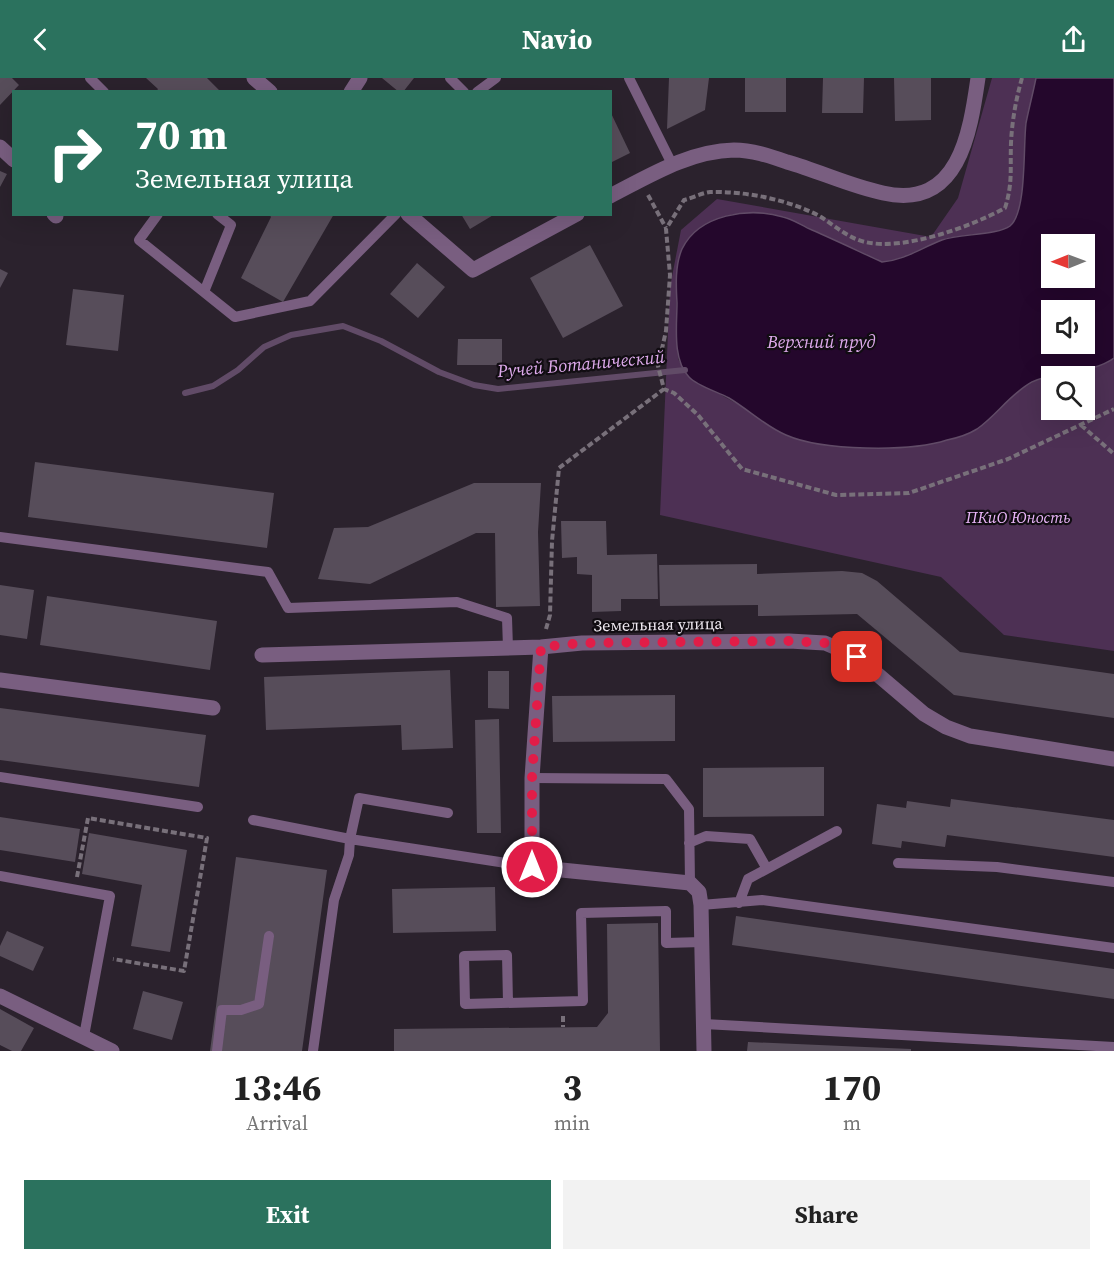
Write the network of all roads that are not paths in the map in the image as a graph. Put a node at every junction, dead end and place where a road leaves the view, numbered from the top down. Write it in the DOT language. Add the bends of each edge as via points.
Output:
graph roads {
  1 [pos="90,78"];
  2 [pos="254,78"];
  3 [pos="450,78"];
  4 [pos="496,78"];
  5 [pos="629,78"];
  6 [pos="978,78"];
  7 [pos="102,90"];
  8 [pos="268,90"];
  9 [pos="462,90"];
  10 [pos="480,90"];
  11 [pos="0,147"];
  12 [pos="12,158"];
  13 [pos="672,164"];
  14 [pos="612,195"];
  15 [pos="157,216"];
  16 [pos="220,216"];
  17 [pos="394,216"];
  18 [pos="410,216"];
  19 [pos="573,216"];
  20 [pos="204,292"];
  21 [pos="0,537"];
  22 [pos="541,647"];
  23 [pos="508,648"];
  24 [pos="262,655"];
  25 [pos="0,680"];
  26 [pos="213,708"];
  27 [pos="1114,759"];
  28 [pos="0,777"];
  29 [pos="532,778"];
  30 [pos="198,807"];
  31 [pos="448,813"];
  32 [pos="254,820"];
  33 [pos="837,831"];
  34 [pos="350,839"];
  35 [pos="689,843"];
  36 [pos="898,863"];
  37 [pos="532,867"];
  38 [pos="768,868"];
  39 [pos="0,876"];
  40 [pos="1114,882"];
  41 [pos="690,884"];
  42 [pos="739,903"];
  43 [pos="701,905"];
  44 [pos="269,936"];
  45 [pos="702,942"];
  46 [pos="1114,948"];
  47 [pos="0,996"];
  48 [pos="508,1003"];
  49 [pos="704,1024"];
  50 [pos="84,1036"];
  51 [pos="1114,1047"];
  52 [pos="112,1051"];
  53 [pos="217,1051"];
  54 [pos="313,1051"];
  55 [pos="704,1051"];
  1 -- 7 [label="lane"];
  2 -- 8 [label="street"];
  3 -- 9 [label="lane"];
  4 -- 10 [label="lane"];
  5 -- 13 [label="lane"];
  6 -- 13 [label="street" via="972,121 960,156 945,180 915,194 886,194 779,159 736,150 712,151"];
  11 -- 12 [label="street"];
  13 -- 14 [label="street"];
  15 -- 20 [label="lane" via="139,240"];
  16 -- 20 [label="lane" via="231,225"];
  17 -- 20 [label="lane" via="310,301 235,318"];
  18 -- 19 [label="street" via="473,270"];
  21 -- 23 [label="lane" via="268,572 288,608 457,602 507,618"];
  22 -- 23 [label="street, Земельная улица"];
  22 -- 27 [label="street, Земельная улица" via="582,643 825,643 857,657 924,714 946,727 969,736"];
  22 -- 29 [label="street"];
  23 -- 24 [label="street, Земельная улица"];
  25 -- 26 [label="street"];
  28 -- 30 [label="lane"];
  29 -- 35 [label="lane" via="666,779 689,809"];
  29 -- 37 [label="street"];
  31 -- 34 [label="lane" via="359,798"];
  32 -- 34 [label="lane"];
  33 -- 38 [label="lane"];
  34 -- 37 [label="lane"];
  34 -- 54 [label="lane" via="349,855 329,899"];
  35 -- 38 [label="lane" via="706,836 750,839"];
  35 -- 41 [label="lane"];
  36 -- 40 [label="lane" via="997,867"];
  37 -- 41 [label="street"];
  38 -- 42 [label="lane" via="748,879"];
  39 -- 50 [label="lane" via="110,896"];
  41 -- 43 [label="street" via="699,892"];
  42 -- 43 [label="lane"];
  42 -- 46 [label="lane" via="762,900"];
  43 -- 45 [label="street"];
  44 -- 53 [label="lane" via="259,1004 241,1010 222,1010"];
  45 -- 48 [label="lane" via="666,943 666,911 581,913 584,1001"];
  45 -- 49 [label="street"];
  47 -- 50 [label="street"];
  48 -- 48 [label="lane" via="465,1004 464,956 507,955"];
  49 -- 51 [label="lane"];
  49 -- 55 [label="street"];
  50 -- 52 [label="street"];
}
